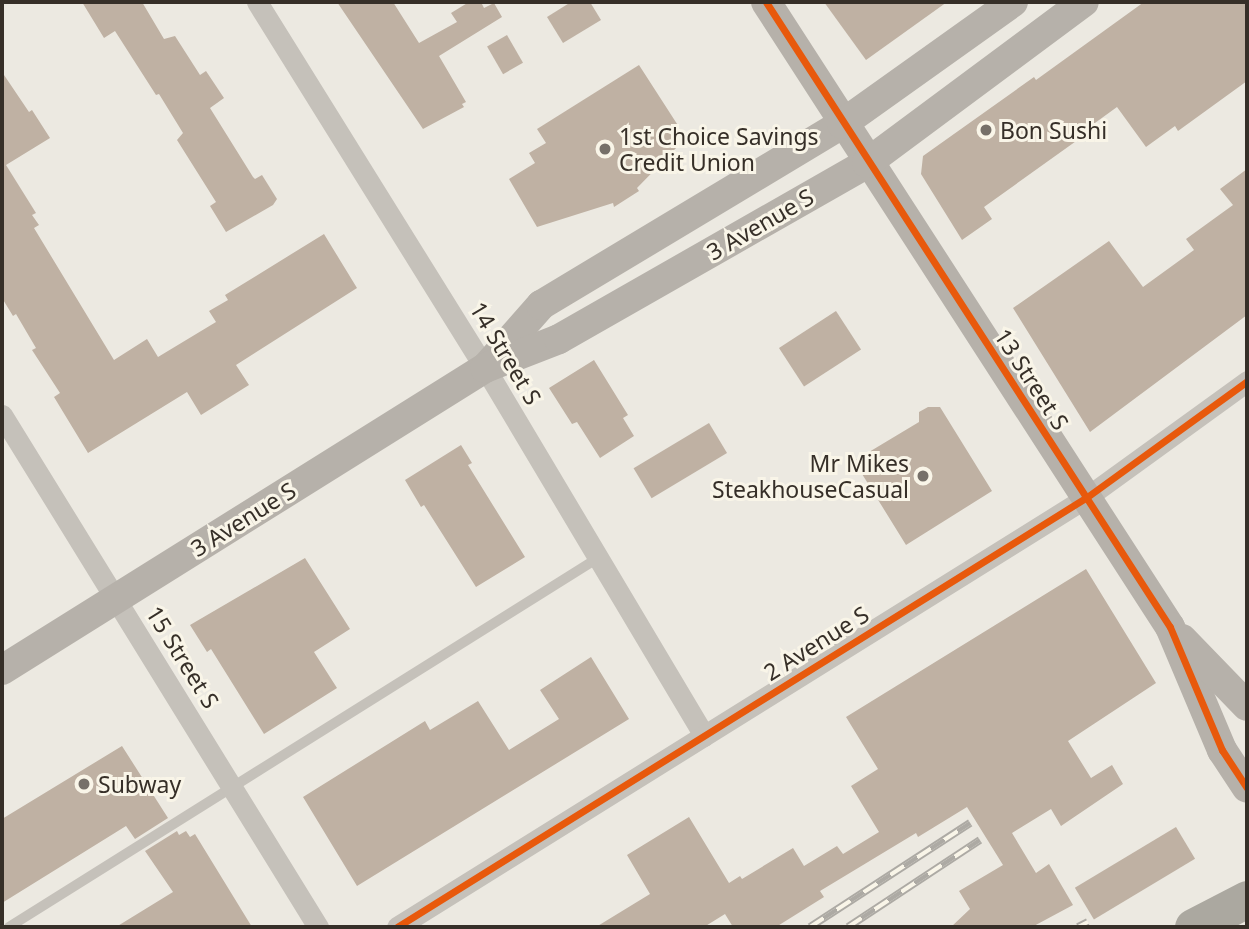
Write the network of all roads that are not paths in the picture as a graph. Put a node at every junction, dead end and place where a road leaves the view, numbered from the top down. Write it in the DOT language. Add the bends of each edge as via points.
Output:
graph roads {
  1 [pos="257,2"];
  2 [pos="766,2"];
  3 [pos="1013,2"];
  4 [pos="1084,2"];
  5 [pos="842,124"];
  6 [pos="867,163"];
  7 [pos="485,368"];
  8 [pos="1247,381"];
  9 [pos="2,415"];
  10 [pos="1087,497"];
  11 [pos="598,558"];
  12 [pos="116,598"];
  13 [pos="1170,627"];
  14 [pos="2,670"];
  15 [pos="1247,706"];
  16 [pos="704,736"];
  17 [pos="232,788"];
  18 [pos="1247,788"];
  19 [pos="1247,900"];
  20 [pos="9,927"];
  21 [pos="318,927"];
  22 [pos="397,927"];
  23 [pos="1193,927"];
  1 -- 7 [label="street, 14 Street S"];
  2 -- 5 [label="main road, 13 Street S"];
  3 -- 5 [label="main road, 3 Avenue S"];
  4 -- 6 [label="main road, 3 Avenue S"];
  5 -- 6 [label="main road, 13 Street S"];
  5 -- 7 [label="main road, 3 Avenue S" via="541,304"];
  6 -- 7 [label="main road, 3 Avenue S" via="559,339"];
  6 -- 10 [label="main road, 13 Street S"];
  7 -- 11 [label="street, 14 Street S"];
  7 -- 12 [label="main road, 3 Avenue S"];
  8 -- 10 [label="street, 2 Avenue S"];
  9 -- 12 [label="street, 15 Street S"];
  10 -- 13 [label="main road, 13 Street S"];
  10 -- 16 [label="street, 2 Avenue S"];
  11 -- 16 [label="street, 14 Street S"];
  11 -- 17 [label="lane"];
  12 -- 14 [label="main road, 3 Avenue S"];
  12 -- 17 [label="street, 15 Street S"];
  13 -- 15 [label="main road, 13 Street S"];
  13 -- 18 [label="main road, 13 Street S" via="1222,750"];
  16 -- 22 [label="street, 2 Avenue S"];
  17 -- 20 [label="lane"];
  17 -- 21 [label="street, 15 Street S"];
  19 -- 23 [label="highway"];
}
